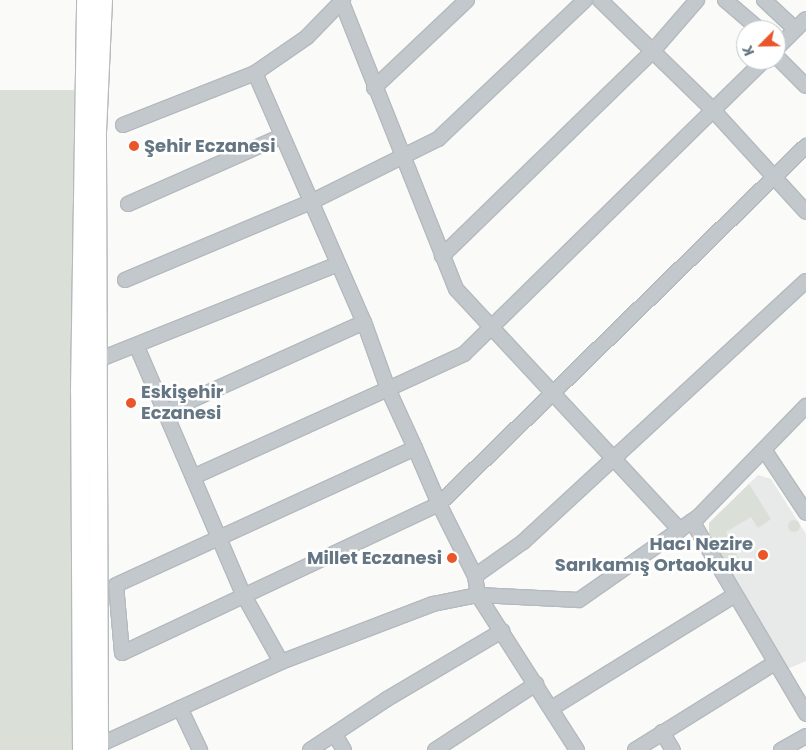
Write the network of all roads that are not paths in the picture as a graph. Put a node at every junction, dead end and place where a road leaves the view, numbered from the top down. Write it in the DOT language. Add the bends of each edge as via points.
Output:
graph roads {
  1 [pos="86,0"];
  2 [pos="103,0"];
  3 [pos="342,0"];
  4 [pos="467,0"];
  5 [pos="585,0"];
  6 [pos="600,0"];
  7 [pos="697,0"];
  8 [pos="725,0"];
  9 [pos="764,0"];
  10 [pos="806,19"];
  11 [pos="748,20"];
  12 [pos="796,30"];
  13 [pos="786,40"];
  14 [pos="651,53"];
  15 [pos="786,60"];
  16 [pos="753,70"];
  17 [pos="255,73"];
  18 [pos="806,86"];
  19 [pos="374,88"];
  20 [pos="712,109"];
  21 [pos="123,125"];
  22 [pos="282,136"];
  23 [pos="806,146"];
  24 [pos="401,158"];
  25 [pos="775,176"];
  26 [pos="311,202"];
  27 [pos="128,204"];
  28 [pos="806,212"];
  29 [pos="442,256"];
  30 [pos="338,264"];
  31 [pos="125,280"];
  32 [pos="806,281"];
  33 [pos="364,322"];
  34 [pos="490,326"];
  35 [pos="137,347"];
  36 [pos="98,360"];
  37 [pos="388,389"];
  38 [pos="552,395"];
  39 [pos="806,406"];
  40 [pos="166,412"];
  41 [pos="415,448"];
  42 [pos="765,451"];
  43 [pos="614,461"];
  44 [pos="193,477"];
  45 [pos="439,504"];
  46 [pos="806,513"];
  47 [pos="692,521"];
  48 [pos="680,530"];
  49 [pos="218,536"];
  50 [pos="474,576"];
  51 [pos="243,594"];
  52 [pos="478,595"];
  53 [pos="735,595"];
  54 [pos="502,631"];
  55 [pos="281,662"];
  56 [pos="775,663"];
  57 [pos="536,684"];
  58 [pos="180,708"];
  59 [pos="552,708"];
  60 [pos="806,714"];
  61 [pos="662,732"];
  62 [pos="335,735"];
  63 [pos="806,736"];
  64 [pos="99,748"];
  65 [pos="82,750"];
  66 [pos="200,750"];
  67 [pos="310,750"];
  68 [pos="344,750"];
  69 [pos="434,750"];
  70 [pos="578,750"];
  71 [pos="635,750"];
  72 [pos="673,750"];
  73 [pos="780,750"];
  1 -- 65 [label="main road" via="80,391"];
  2 -- 36 [label="main road" via="97,132"];
  3 -- 17 [label="street" via="306,37"];
  3 -- 19 [label="street"];
  4 -- 19 [label="street"];
  5 -- 24 [label="street" via="438,138"];
  6 -- 14 [label="street"];
  7 -- 14 [label="street"];
  8 -- 11 [label="street"];
  9 -- 12 [label="street"];
  10 -- 12 [label="street"];
  12 -- 13 [label="street"];
  14 -- 20 [label="street"];
  14 -- 29 [label="street"];
  15 -- 18 [label="street"];
  16 -- 20 [label="street"];
  17 -- 21 [label="street"];
  17 -- 22 [label="street"];
  19 -- 24 [label="street"];
  20 -- 25 [label="street"];
  20 -- 34 [label="street"];
  22 -- 26 [label="street"];
  22 -- 27 [label="street"];
  23 -- 25 [label="street"];
  24 -- 26 [label="street"];
  24 -- 29 [label="street"];
  25 -- 28 [label="street"];
  25 -- 38 [label="street"];
  26 -- 30 [label="street"];
  26 -- 31 [label="street"];
  29 -- 34 [label="street" via="456,289"];
  30 -- 33 [label="street"];
  30 -- 35 [label="street"];
  32 -- 43 [label="street"];
  33 -- 37 [label="street"];
  33 -- 40 [label="street"];
  34 -- 37 [label="street" via="464,354"];
  34 -- 38 [label="street"];
  35 -- 36 [label="street"];
  35 -- 40 [label="street"];
  36 -- 64 [label="main road"];
  37 -- 41 [label="street"];
  37 -- 44 [label="street"];
  38 -- 43 [label="street"];
  38 -- 45 [label="street"];
  39 -- 42 [label="street"];
  40 -- 44 [label="street"];
  41 -- 45 [label="street"];
  41 -- 49 [label="street"];
  42 -- 46 [label="street"];
  42 -- 47 [label="street"];
  43 -- 48 [label="street"];
  43 -- 50 [label="street" via="523,542"];
  44 -- 49 [label="street"];
  45 -- 50 [label="street"];
  45 -- 51 [label="street"];
  47 -- 48 [label="street"];
  47 -- 53 [label="street"];
  48 -- 52 [label="street" via="579,600"];
  49 -- 51 [label="street"];
  49 -- 51 [label="street" via="116,585 122,653"];
  50 -- 52 [label="street"];
  51 -- 55 [label="street"];
  52 -- 54 [label="street"];
  52 -- 55 [label="street" via="432,604"];
  53 -- 56 [label="street"];
  53 -- 59 [label="street"];
  54 -- 57 [label="street"];
  54 -- 62 [label="street" via="387,699"];
  55 -- 58 [label="street"];
  56 -- 60 [label="street"];
  56 -- 61 [label="street"];
  57 -- 59 [label="street"];
  57 -- 69 [label="street"];
  58 -- 64 [label="street"];
  58 -- 66 [label="street"];
  59 -- 70 [label="street"];
  61 -- 71 [label="street"];
  61 -- 72 [label="street"];
  62 -- 67 [label="street"];
  62 -- 68 [label="street"];
  63 -- 73 [label="street"];
}
